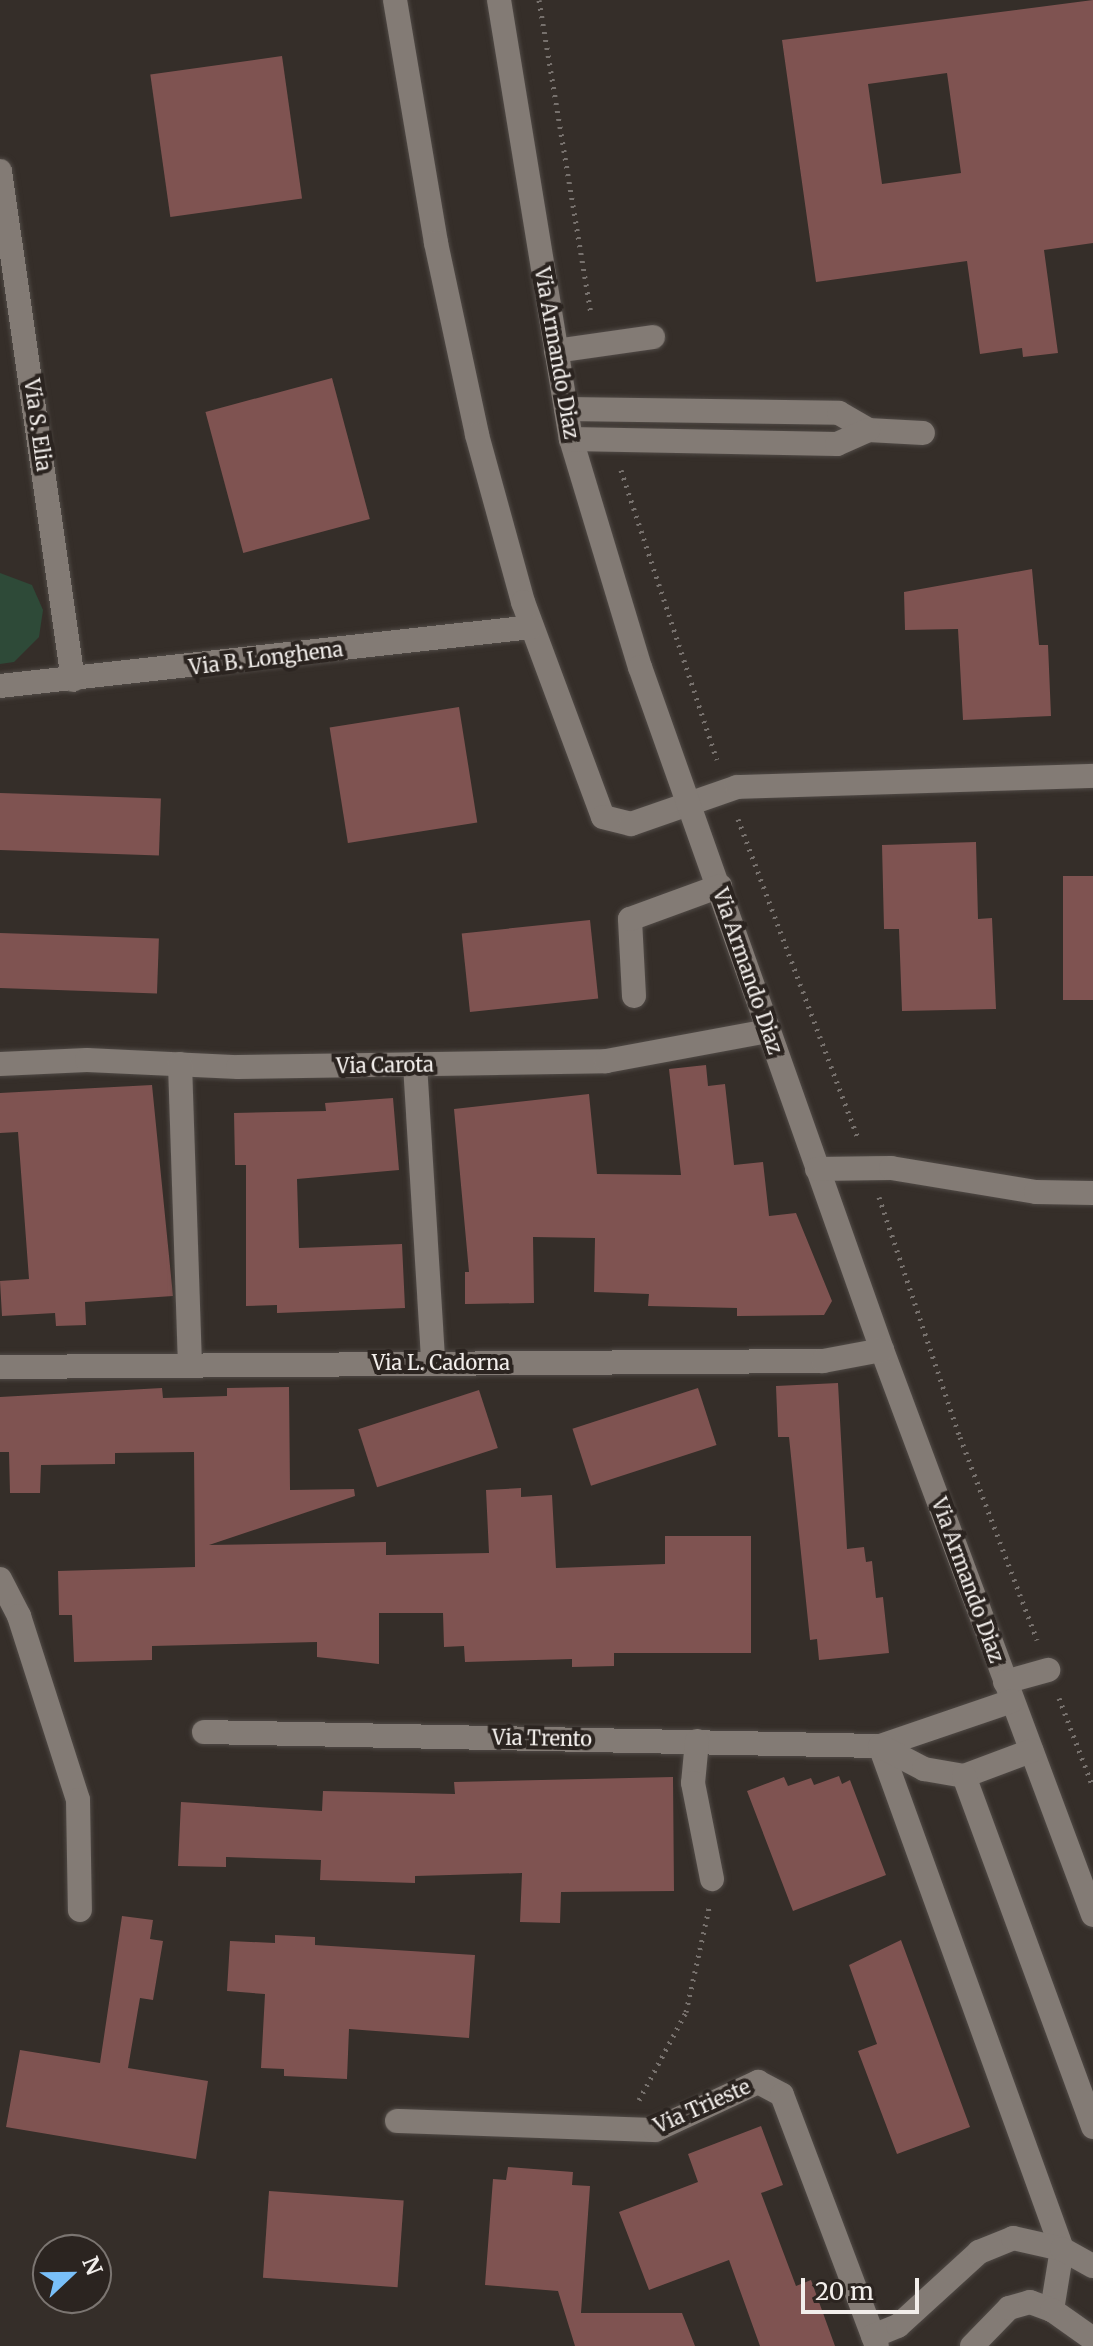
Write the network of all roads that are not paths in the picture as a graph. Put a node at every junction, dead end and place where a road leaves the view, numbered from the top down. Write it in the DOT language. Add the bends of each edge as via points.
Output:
graph roads {
  1 [pos="395,0"];
  2 [pos="499,0"];
  3 [pos="0,171"];
  4 [pos="653,337"];
  5 [pos="556,351"];
  6 [pos="566,409"];
  7 [pos="868,430"];
  8 [pos="923,433"];
  9 [pos="571,439"];
  10 [pos="532,627"];
  11 [pos="73,680"];
  12 [pos="0,686"];
  13 [pos="1093,776"];
  14 [pos="689,800"];
  15 [pos="720,886"];
  16 [pos="634,996"];
  17 [pos="768,1031"];
  18 [pos="0,1064"];
  19 [pos="180,1064"];
  20 [pos="415,1064"];
  21 [pos="817,1169"];
  22 [pos="1093,1193"];
  23 [pos="882,1350"];
  24 [pos="433,1361"];
  25 [pos="190,1365"];
  26 [pos="0,1367"];
  27 [pos="0,1579"];
  28 [pos="1048,1670"];
  29 [pos="1009,1692"];
  30 [pos="204,1732"];
  31 [pos="697,1741"];
  32 [pos="880,1746"];
  33 [pos="1031,1751"];
  34 [pos="964,1776"];
  35 [pos="712,1879"];
  36 [pos="80,1910"];
  37 [pos="1093,1915"];
  38 [pos="397,2121"];
  39 [pos="1093,2127"];
  40 [pos="1062,2249"];
  41 [pos="1093,2266"];
  42 [pos="1052,2310"];
  43 [pos="1093,2339"];
  44 [pos="875,2341"];
  45 [pos="972,2346"];
  1 -- 10 [label="street" via="436,243 468,392"];
  2 -- 5 [label="street, Via Armando Diaz"];
  3 -- 11 [label="street, Via S. Elia"];
  4 -- 5 [label="street"];
  5 -- 6 [label="street, Via Armando Diaz"];
  6 -- 7 [label="street" via="839,413"];
  6 -- 9 [label="street, Via Armando Diaz"];
  7 -- 8 [label="street"];
  7 -- 9 [label="street" via="837,444"];
  9 -- 14 [label="street, Via Armando Diaz" via="640,667"];
  10 -- 11 [label="street, Via B. Longhena"];
  10 -- 14 [label="street" via="603,817 631,824"];
  11 -- 12 [label="street, Via B. Longhena"];
  13 -- 14 [label="street" via="934,778 727,792"];
  14 -- 15 [label="street, Via Armando Diaz"];
  15 -- 16 [label="street" via="630,919"];
  15 -- 17 [label="street, Via Armando Diaz"];
  17 -- 20 [label="street, Via Carota" via="606,1061"];
  17 -- 21 [label="street, Via Armando Diaz"];
  18 -- 19 [label="street, Via Carota"];
  19 -- 20 [label="street, Via Carota"];
  19 -- 25 [label="street"];
  20 -- 24 [label="street"];
  21 -- 22 [label="street" via="869,1168 1036,1192"];
  21 -- 23 [label="street, Via Armando Diaz"];
  23 -- 24 [label="street, Via L. Cadorna" via="823,1361"];
  23 -- 29 [label="street, Via Armando Diaz"];
  24 -- 25 [label="street, Via L. Cadorna"];
  25 -- 26 [label="street, Via L. Cadorna"];
  27 -- 36 [label="street" via="19,1616 78,1800"];
  28 -- 29 [label="street"];
  29 -- 32 [label="street" via="976,1714"];
  29 -- 33 [label="street, Via Armando Diaz"];
  30 -- 31 [label="street, Via Trento"];
  31 -- 32 [label="street, Via Trento"];
  31 -- 35 [label="street" via="693,1783"];
  32 -- 34 [label="street" via="924,1769"];
  32 -- 40 [label="street"];
  33 -- 34 [label="street"];
  33 -- 37 [label="street, Via Armando Diaz"];
  34 -- 39 [label="street"];
  38 -- 44 [label="street, Via Trieste" via="655,2130 758,2082 782,2095"];
  40 -- 41 [label="street"];
  40 -- 42 [label="street"];
  40 -- 44 [label="street" via="1013,2238 979,2252"];
  42 -- 43 [label="street"];
  42 -- 45 [label="street" via="1030,2302 1009,2308"];
}
